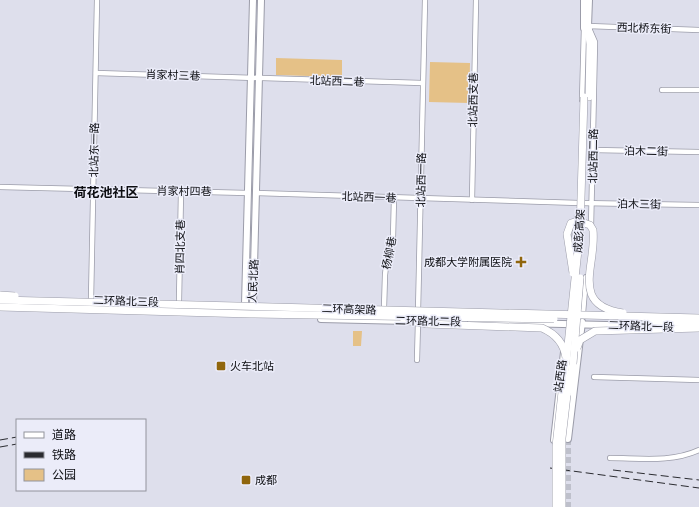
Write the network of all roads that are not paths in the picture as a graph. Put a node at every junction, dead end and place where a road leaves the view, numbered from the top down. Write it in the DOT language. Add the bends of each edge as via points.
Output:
graph roads {
  1 [pos="97,0"];
  2 [pos="253,0"];
  3 [pos="261,0"];
  4 [pos="425,0"];
  5 [pos="476,0"];
  6 [pos="584,0"];
  7 [pos="588,0"];
  8 [pos="586,27"];
  9 [pos="699,30"];
  10 [pos="96,73"];
  11 [pos="251,78"];
  12 [pos="259,78"];
  13 [pos="422,83"];
  14 [pos="662,90"];
  15 [pos="699,90"];
  16 [pos="587,97"];
  17 [pos="593,150"];
  18 [pos="699,152"];
  19 [pos="0,187"];
  20 [pos="93,189"];
  21 [pos="181,191"];
  22 [pos="248,193"];
  23 [pos="256,193"];
  24 [pos="394,198"];
  25 [pos="421,198"];
  26 [pos="472,200"];
  27 [pos="579,204"];
  28 [pos="592,204"];
  29 [pos="699,205"];
  30 [pos="575,287"];
  31 [pos="0,296"];
  32 [pos="0,300"];
  33 [pos="91,300"];
  34 [pos="28,301"];
  35 [pos="179,302"];
  36 [pos="245,304"];
  37 [pos="253,305"];
  38 [pos="0,308"];
  39 [pos="384,308"];
  40 [pos="418,309"];
  41 [pos="569,313"];
  42 [pos="583,313"];
  43 [pos="249,316"];
  44 [pos="375,316"];
  45 [pos="699,316"];
  46 [pos="654,317"];
  47 [pos="418,321"];
  48 [pos="699,323"];
  49 [pos="567,324"];
  50 [pos="582,324"];
  51 [pos="699,328"];
  52 [pos="417,360"];
  53 [pos="569,364"];
  54 [pos="594,377"];
  55 [pos="699,380"];
  56 [pos="568,439"];
  57 [pos="554,440"];
  58 [pos="699,450"];
  59 [pos="610,458"];
  60 [pos="556,507"];
  61 [pos="562,507"];
  1 -- 10 [label="street, 北站东一路"];
  2 -- 11 [label="main road, 人民北路"];
  3 -- 12 [label="main road, 人民北路"];
  4 -- 13 [label="street, 北站西一路"];
  5 -- 26 [label="street, 北站西支巷"];
  6 -- 8 [label="main road, 北站西二路"];
  7 -- 8 [label="main road, 北站西二路"];
  8 -- 9 [label="street, 西北桥东街"];
  8 -- 16 [label="highway"];
  8 -- 17 [label="street, 北站西二路" via="595,42"];
  8 -- 27 [label="street, 北站西二路"];
  10 -- 11 [label="street, 肖家村三巷"];
  10 -- 20 [label="street, 北站东一路"];
  11 -- 12 [label="street, 北站西二巷"];
  11 -- 22 [label="main road, 人民北路"];
  12 -- 13 [label="street, 北站西二巷"];
  12 -- 23 [label="main road, 人民北路"];
  13 -- 25 [label="street, 北站西一路"];
  14 -- 15 [label="street"];
  16 -- 30 [label="highway, 成彭高架, bridge"];
  16 -- 53 [label="highway, 成彭高架, bridge" via="584,232"];
  17 -- 18 [label="street, 泊木二街"];
  17 -- 28 [label="street, 北站西二路"];
  19 -- 20 [label="street, 肖家村四巷"];
  20 -- 21 [label="street, 肖家村四巷"];
  20 -- 33 [label="street, 北站东一路"];
  21 -- 22 [label="street, 肖家村四巷"];
  21 -- 35 [label="street, 肖四北支巷"];
  22 -- 36 [label="main road, 人民北路"];
  23 -- 24 [label="street, 北站西一巷"];
  23 -- 37 [label="main road, 人民北路"];
  24 -- 25 [label="street, 北站西一巷"];
  24 -- 39 [label="street, 杨柳巷" via="393,238 388,249"];
  25 -- 26 [label="street, 北站西一巷"];
  25 -- 40 [label="street, 北站西一路"];
  26 -- 27 [label="street, 北站西一巷"];
  27 -- 28 [label="street, 泊木三街"];
  27 -- 41 [label="main road, 北站西二路"];
  28 -- 29 [label="street, 泊木三街"];
  28 -- 42 [label="street, 北站西二路"];
  30 -- 46 [label="highway, bridge" via="567,234 571,223 578,221 590,225 593,230 589,280 592,297 607,309"];
  30 -- 53 [label="highway, 成彭高架, bridge"];
  31 -- 33 [label="main road, 二环路北三段"];
  31 -- 34 [label="highway, bridge" via="15,296"];
  32 -- 34 [label="highway, 二环高架路, bridge"];
  33 -- 35 [label="main road, 二环路北三段"];
  34 -- 46 [label="highway, 二环高架路, bridge"];
  35 -- 36 [label="main road, 二环路北三段"];
  36 -- 37 [label="main road, 二环路北三段"];
  36 -- 43 [label="main road, 人民北路"];
  37 -- 39 [label="main road, 二环路北二段"];
  37 -- 43 [label="main road, 人民北路"];
  38 -- 43 [label="main road, 二环路北三段"];
  38 -- 44 [label="highway, 二环高架路, bridge"];
  39 -- 40 [label="main road, 二环路北二段"];
  40 -- 41 [label="main road, 二环路北二段"];
  40 -- 47 [label="street, 北站西一路"];
  41 -- 42 [label="main road, 二环路北二段"];
  41 -- 49 [label="main road, 站西路"];
  42 -- 45 [label="main road, 二环路北一段"];
  42 -- 50 [label="main road, 站西路"];
  43 -- 47 [label="main road, 二环路北二段"];
  44 -- 48 [label="highway, 二环高架路, bridge"];
  44 -- 53 [label="highway, bridge" via="427,324 542,328 558,338"];
  45 -- 46 [label="highway, bridge"];
  47 -- 49 [label="main road, 二环路北二段"];
  47 -- 52 [label="street, 北站西一路"];
  49 -- 50 [label="main road, 二环路北二段"];
  49 -- 57 [label="main road, 站西路"];
  50 -- 51 [label="main road, 二环路北一段"];
  50 -- 56 [label="main road, 站西路"];
  51 -- 53 [label="highway, bridge" via="595,331 580,340"];
  53 -- 60 [label="highway, bridge" via="558,417"];
  53 -- 61 [label="highway, bridge" via="562,438"];
  54 -- 55 [label="street"];
  58 -- 59 [label="street" via="682,456 658,459"];
}
